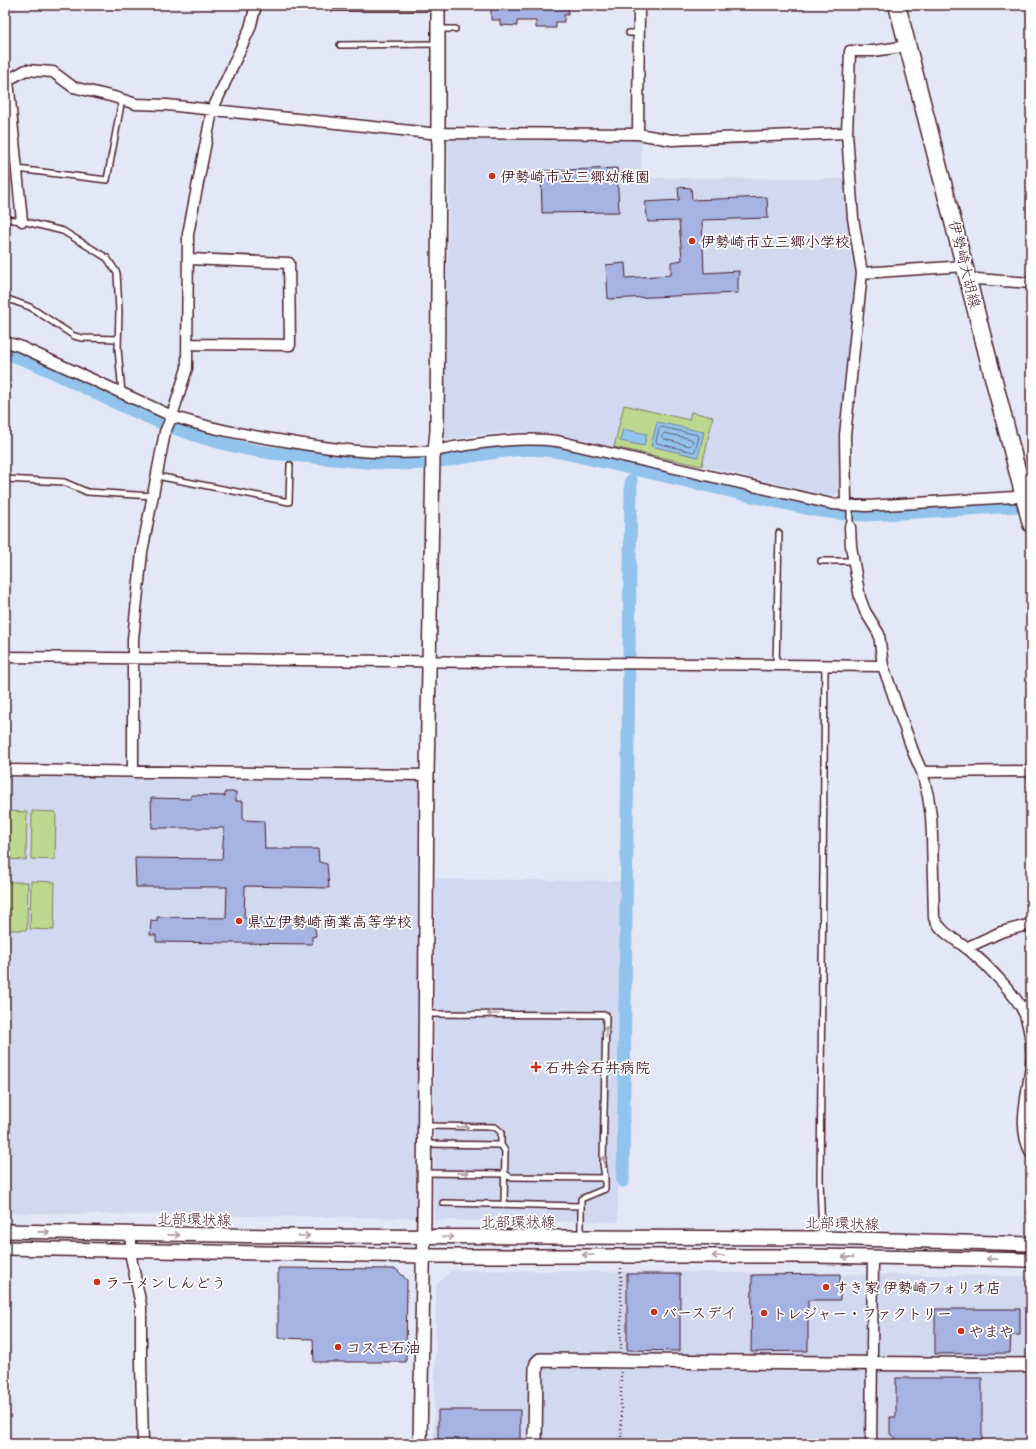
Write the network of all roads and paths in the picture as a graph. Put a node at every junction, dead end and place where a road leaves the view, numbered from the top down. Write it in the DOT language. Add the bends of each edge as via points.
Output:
graph roads {
  1 [pos="256,5"];
  2 [pos="639,5"];
  3 [pos="897,5"];
  4 [pos="438,6"];
  5 [pos="334,8"];
  6 [pos="438,29"];
  7 [pos="455,29"];
  8 [pos="340,44"];
  9 [pos="438,44"];
  10 [pos="908,46"];
  11 [pos="7,80"];
  12 [pos="122,100"];
  13 [pos="212,111"];
  14 [pos="438,133"];
  15 [pos="847,133"];
  16 [pos="638,134"];
  17 [pos="10,153"];
  18 [pos="17,169"];
  19 [pos="5,219"];
  20 [pos="22,221"];
  21 [pos="188,259"];
  22 [pos="862,273"];
  23 [pos="967,273"];
  24 [pos="1031,283"];
  25 [pos="5,298"];
  26 [pos="118,339"];
  27 [pos="5,342"];
  28 [pos="187,344"];
  29 [pos="122,393"];
  30 [pos="172,416"];
  31 [pos="434,453"];
  32 [pos="290,464"];
  33 [pos="157,476"];
  34 [pos="5,479"];
  35 [pos="153,496"];
  36 [pos="1028,497"];
  37 [pos="849,507"];
  38 [pos="850,523"];
  39 [pos="1031,524"];
  40 [pos="779,533"];
  41 [pos="821,561"];
  42 [pos="854,561"];
  43 [pos="5,657"];
  44 [pos="133,657"];
  45 [pos="429,661"];
  46 [pos="776,666"];
  47 [pos="825,666"];
  48 [pos="883,666"];
  49 [pos="5,770"];
  50 [pos="1031,771"];
  51 [pos="132,772"];
  52 [pos="922,772"];
  53 [pos="427,776"];
  54 [pos="1031,924"];
  55 [pos="966,948"];
  56 [pos="1031,994"];
  57 [pos="1022,1009"];
  58 [pos="425,1014"];
  59 [pos="1031,1047"];
  60 [pos="1030,1081"];
  61 [pos="424,1126"];
  62 [pos="424,1144"];
  63 [pos="501,1145"];
  64 [pos="1031,1153"];
  65 [pos="424,1173"];
  66 [pos="504,1174"];
  67 [pos="605,1178"];
  68 [pos="443,1203"];
  69 [pos="504,1204"];
  70 [pos="581,1206"];
  71 [pos="5,1231"];
  72 [pos="131,1234"];
  73 [pos="423,1237"];
  74 [pos="581,1237"];
  75 [pos="822,1238"];
  76 [pos="1031,1244"];
  77 [pos="5,1248"];
  78 [pos="131,1250"];
  79 [pos="423,1256"];
  80 [pos="873,1257"];
  81 [pos="1031,1260"];
  82 [pos="871,1363"];
  83 [pos="1031,1365"];
  84 [pos="143,1444"];
  85 [pos="420,1444"];
  86 [pos="534,1444"];
  87 [pos="871,1444"];
  1 -- 13 [label="street" via="250,28"];
  2 -- 16 [label="street" via="634,33"];
  3 -- 10 [label="main road, 伊勢崎大胡線"];
  4 -- 5 [label="lane"];
  4 -- 6 [label="street"];
  6 -- 7 [label="lane"];
  6 -- 9 [label="street"];
  8 -- 9 [label="lane"];
  9 -- 14 [label="street"];
  10 -- 15 [label="street" via="850,51"];
  10 -- 23 [label="main road, 伊勢崎大胡線"];
  11 -- 12 [label="street" via="26,70 53,72 73,87"];
  11 -- 17 [label="street"];
  12 -- 13 [label="street" via="136,104"];
  12 -- 18 [label="lane" via="107,180"];
  13 -- 14 [label="street"];
  13 -- 21 [label="street" via="188,234"];
  14 -- 16 [label="street"];
  14 -- 31 [label="street" via="437,431"];
  15 -- 16 [label="street" via="672,140"];
  15 -- 22 [label="street" via="853,218"];
  17 -- 18 [label="street"];
  18 -- 20 [label="street"];
  19 -- 20 [label="lane"];
  20 -- 26 [label="lane" via="63,230 107,258 117,273"];
  21 -- 28 [label="street"];
  21 -- 28 [label="street" via="289,263 290,345"];
  22 -- 23 [label="street"];
  22 -- 37 [label="street" via="845,435"];
  23 -- 24 [label="street" via="977,278"];
  23 -- 36 [label="main road, 伊勢崎大胡線"];
  25 -- 26 [label="lane" via="30,308 74,336"];
  26 -- 29 [label="lane"];
  27 -- 29 [label="street"];
  28 -- 30 [label="street" via="187,368"];
  29 -- 30 [label="street"];
  30 -- 31 [label="street" via="230,432 324,448 382,453"];
  30 -- 33 [label="street" via="165,432"];
  31 -- 37 [label="street" via="505,440 557,441"];
  31 -- 45 [label="street"];
  32 -- 33 [label="lane" via="289,502"];
  33 -- 35 [label="street"];
  34 -- 35 [label="lane" via="64,482 87,492"];
  35 -- 44 [label="street" via="142,552"];
  36 -- 37 [label="street"];
  36 -- 39 [label="main road, 伊勢崎大胡線"];
  37 -- 38 [label="lane"];
  38 -- 42 [label="street"];
  40 -- 46 [label="lane"];
  41 -- 42 [label="lane"];
  42 -- 48 [label="street" via="860,598 879,634"];
  43 -- 44 [label="street"];
  44 -- 45 [label="street"];
  44 -- 51 [label="street"];
  45 -- 46 [label="street"];
  45 -- 53 [label="street"];
  46 -- 47 [label="street"];
  47 -- 48 [label="street"];
  47 -- 75 [label="lane" via="820,1180"];
  48 -- 52 [label="street"];
  49 -- 51 [label="street"];
  50 -- 52 [label="street"];
  51 -- 53 [label="street"];
  52 -- 55 [label="street" via="931,816 934,918 940,929"];
  53 -- 58 [label="street"];
  54 -- 55 [label="street" via="1001,932"];
  55 -- 57 [label="street" via="999,980"];
  56 -- 57 [label="lane"];
  57 -- 59 [label="street" via="1028,1024"];
  58 -- 61 [label="street"];
  67 -- 58 [label="lane, one-way" via="603,1163 606,1015"];
  59 -- 60 [label="street"];
  60 -- 64 [label="street" via="1024,1126 1026,1142"];
  61 -- 62 [label="street"];
  61 -- 63 [label="lane, one-way" via="495,1127 501,1132"];
  62 -- 63 [label="lane"];
  62 -- 65 [label="street"];
  63 -- 66 [label="lane" via="505,1151"];
  65 -- 66 [label="lane, one-way"];
  65 -- 73 [label="street"];
  66 -- 67 [label="lane" via="510,1177"];
  66 -- 69 [label="lane"];
  67 -- 70 [label="lane" via="605,1189 581,1199"];
  68 -- 69 [label="lane"];
  69 -- 70 [label="lane"];
  70 -- 74 [label="lane"];
  71 -- 72 [label="street, 北部環状線, one-way"];
  72 -- 73 [label="street, 北部環状線, one-way"];
  72 -- 78 [label="street"];
  73 -- 74 [label="street, 北部環状線, one-way"];
  73 -- 79 [label="street"];
  74 -- 75 [label="street, 北部環状線"];
  75 -- 76 [label="street, 北部環状線"];
  77 -- 78 [label="street"];
  78 -- 79 [label="street"];
  78 -- 84 [label="street" via="141,1305"];
  80 -- 79 [label="street, one-way"];
  79 -- 85 [label="street"];
  81 -- 80 [label="street, one-way"];
  80 -- 82 [label="street"];
  82 -- 83 [label="street"];
  82 -- 86 [label="street" via="540,1360 536,1367"];
  82 -- 87 [label="street"];
}
